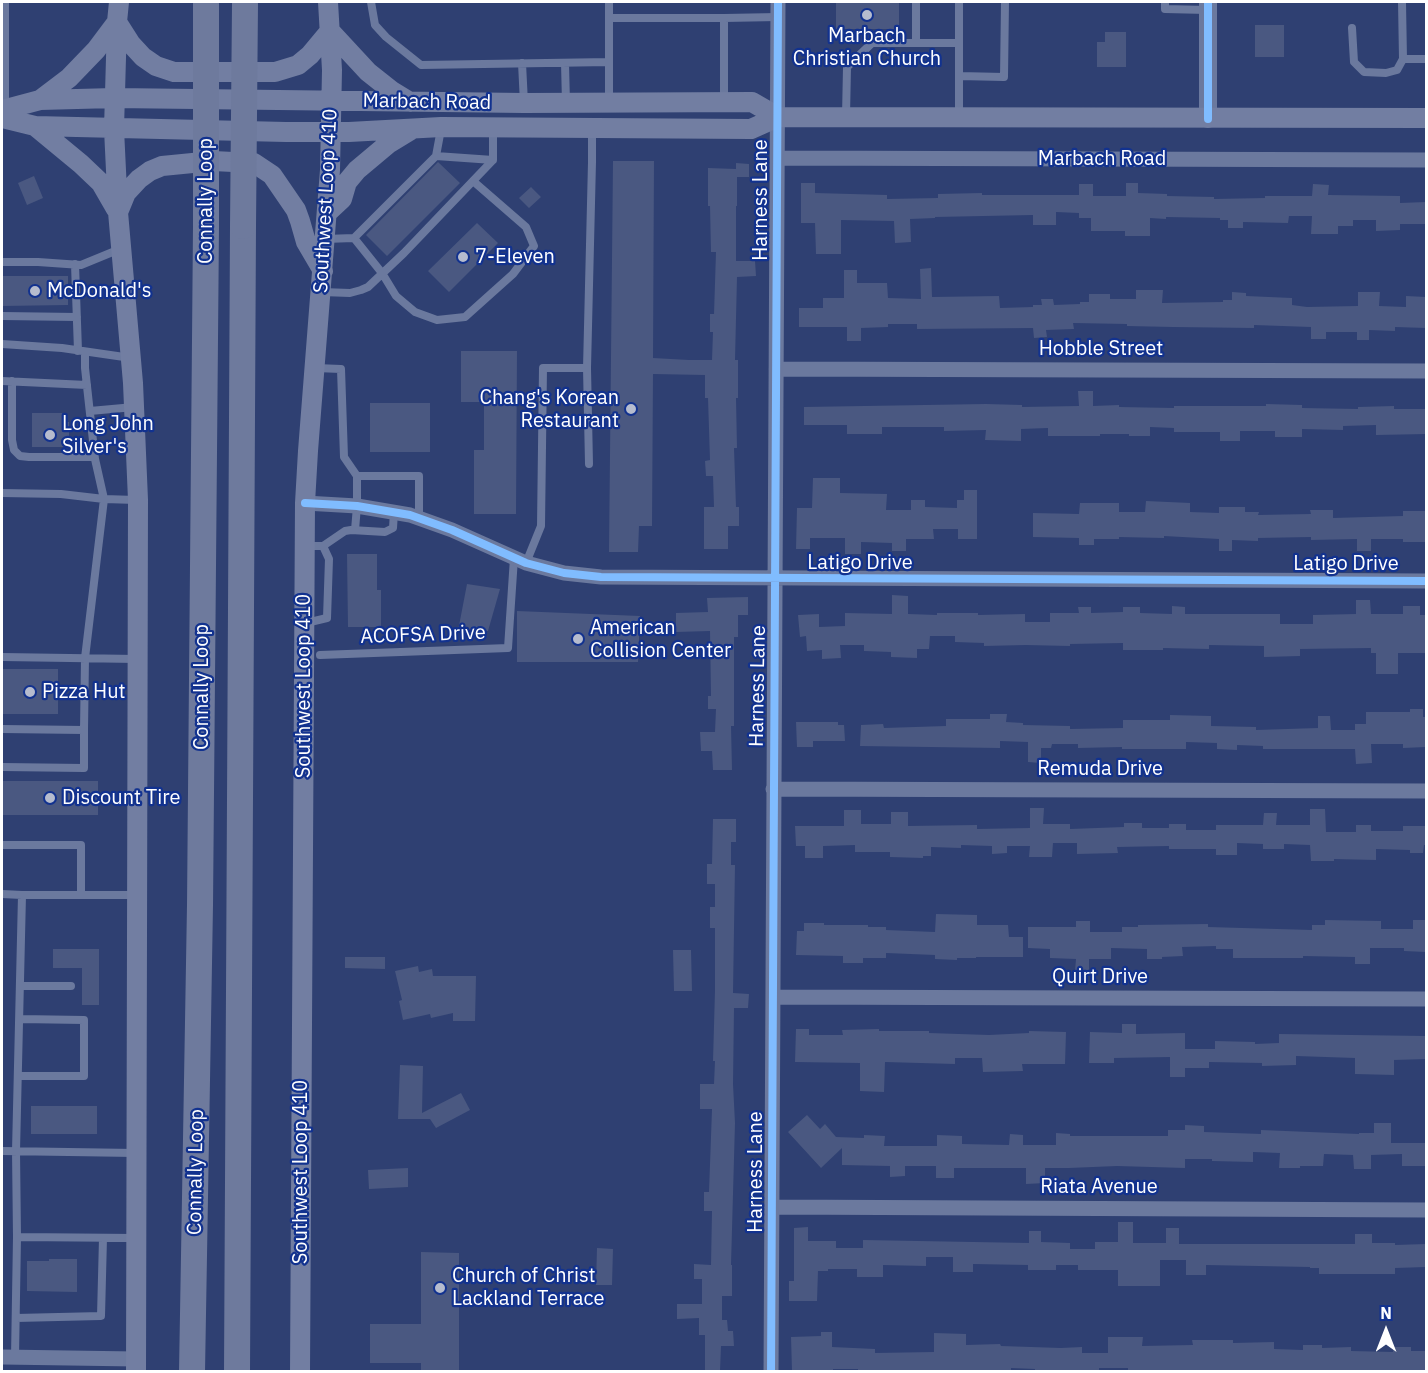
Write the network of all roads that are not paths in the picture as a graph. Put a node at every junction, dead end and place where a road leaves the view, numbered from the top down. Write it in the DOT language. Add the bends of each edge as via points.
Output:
graph roads {
  1 [pos="5,2"];
  2 [pos="119,2"];
  3 [pos="328,2"];
  4 [pos="371,2"];
  5 [pos="609,2"];
  6 [pos="916,2"];
  7 [pos="959,2"];
  8 [pos="1005,2"];
  9 [pos="1165,2"];
  10 [pos="1402,2"];
  11 [pos="206,3"];
  12 [pos="245,3"];
  13 [pos="1208,6"];
  14 [pos="778,9"];
  15 [pos="609,18"];
  16 [pos="724,18"];
  17 [pos="117,22"];
  18 [pos="1352,28"];
  19 [pos="330,31"];
  20 [pos="916,43"];
  21 [pos="959,43"];
  22 [pos="1403,59"];
  23 [pos="1426,59"];
  24 [pos="609,62"];
  25 [pos="522,63"];
  26 [pos="565,63"];
  27 [pos="960,76"];
  28 [pos="114,98"];
  29 [pos="40,100"];
  30 [pos="331,100"];
  31 [pos="410,102"];
  32 [pos="724,102"];
  33 [pos="524,103"];
  34 [pos="566,103"];
  35 [pos="609,103"];
  36 [pos="3,112"];
  37 [pos="778,117"];
  38 [pos="846,118"];
  39 [pos="960,118"];
  40 [pos="1208,118"];
  41 [pos="1426,118"];
  42 [pos="35,126"];
  43 [pos="441,127"];
  44 [pos="417,128"];
  45 [pos="493,128"];
  46 [pos="114,129"];
  47 [pos="592,129"];
  48 [pos="331,132"];
  49 [pos="436,156"];
  50 [pos="778,158"];
  51 [pos="493,160"];
  52 [pos="1426,160"];
  53 [pos="472,181"];
  54 [pos="118,212"];
  55 [pos="327,213"];
  56 [pos="414,229"];
  57 [pos="420,236"];
  58 [pos="326,238"];
  59 [pos="354,238"];
  60 [pos="398,245"];
  61 [pos="121,248"];
  62 [pos="404,253"];
  63 [pos="2,262"];
  64 [pos="75,264"];
  65 [pos="323,271"];
  66 [pos="382,273"];
  67 [pos="321,292"];
  68 [pos="2,316"];
  69 [pos="77,317"];
  70 [pos="2,344"];
  71 [pos="81,351"];
  72 [pos="131,358"];
  73 [pos="315,368"];
  74 [pos="587,368"];
  75 [pos="776,369"];
  76 [pos="1426,370"];
  77 [pos="2,381"];
  78 [pos="12,381"];
  79 [pos="87,385"];
  80 [pos="134,407"];
  81 [pos="90,411"];
  82 [pos="94,457"];
  83 [pos="588,464"];
  84 [pos="357,476"];
  85 [pos="2,493"];
  86 [pos="104,499"];
  87 [pos="138,500"];
  88 [pos="305,503"];
  89 [pos="357,506"];
  90 [pos="394,512"];
  91 [pos="419,519"];
  92 [pos="355,530"];
  93 [pos="314,546"];
  94 [pos="520,560"];
  95 [pos="775,579"];
  96 [pos="1426,581"];
  97 [pos="320,654"];
  98 [pos="2,657"];
  99 [pos="86,658"];
  100 [pos="137,659"];
  101 [pos="2,729"];
  102 [pos="84,730"];
  103 [pos="2,767"];
  104 [pos="773,789"];
  105 [pos="1426,791"];
  106 [pos="2,844"];
  107 [pos="2,894"];
  108 [pos="81,894"];
  109 [pos="22,895"];
  110 [pos="137,895"];
  111 [pos="20,986"];
  112 [pos="71,986"];
  113 [pos="773,997"];
  114 [pos="1426,999"];
  115 [pos="20,1019"];
  116 [pos="18,1076"];
  117 [pos="2,1151"];
  118 [pos="16,1151"];
  119 [pos="136,1153"];
  120 [pos="772,1207"];
  121 [pos="1426,1210"];
  122 [pos="17,1237"];
  123 [pos="103,1238"];
  124 [pos="136,1238"];
  125 [pos="16,1318"];
  126 [pos="8,1357"];
  127 [pos="136,1365"];
  128 [pos="192,1371"];
  129 [pos="237,1371"];
  130 [pos="300,1371"];
  131 [pos="771,1371"];
  1 -- 36 [label="lane"];
  2 -- 17 [label="main road"];
  3 -- 19 [label="main road, Southwest Loop 410"];
  4 -- 25 [label="lane" via="375,25 421,65"];
  5 -- 15 [label="lane"];
  6 -- 20 [label="lane"];
  7 -- 21 [label="lane"];
  8 -- 27 [label="lane" via="1004,77"];
  9 -- 13 [label="lane" via="1165,9"];
  10 -- 22 [label="lane"];
  11 -- 128 [label="highway, Connally Loop, bridge" via="200,893"];
  12 -- 129 [label="highway, Connally Loop, bridge"];
  13 -- 40 [label="street"];
  14 -- 16 [label="lane"];
  14 -- 37 [label="street, Harness Lane"];
  15 -- 16 [label="lane"];
  15 -- 24 [label="lane"];
  16 -- 32 [label="lane"];
  17 -- 19 [label="main road" via="143,57 174,72 275,72 298,65"];
  17 -- 28 [label="main road"];
  17 -- 29 [label="main road" via="69,78"];
  18 -- 22 [label="lane" via="1354,62 1364,72 1397,70"];
  19 -- 30 [label="main road, Southwest Loop 410"];
  19 -- 31 [label="main road" via="368,72"];
  20 -- 21 [label="lane"];
  20 -- 38 [label="lane" via="872,43 847,67"];
  21 -- 27 [label="lane"];
  22 -- 23 [label="lane"];
  24 -- 26 [label="lane"];
  24 -- 35 [label="lane"];
  25 -- 26 [label="lane"];
  25 -- 33 [label="lane"];
  26 -- 34 [label="lane"];
  27 -- 39 [label="lane"];
  28 -- 29 [label="main road, Marbach Road"];
  28 -- 30 [label="main road, Marbach Road"];
  28 -- 46 [label="main road"];
  29 -- 36 [label="main road, Marbach Road"];
  30 -- 31 [label="main road, Marbach Road"];
  30 -- 48 [label="main road, Southwest Loop 410"];
  31 -- 33 [label="main road, Marbach Road"];
  32 -- 35 [label="main road, Marbach Road"];
  32 -- 37 [label="main road, Marbach Road" via="752,102"];
  33 -- 34 [label="main road, Marbach Road"];
  34 -- 35 [label="main road, Marbach Road"];
  36 -- 42 [label="main road, Marbach Road"];
  37 -- 38 [label="main road, Marbach Road"];
  37 -- 47 [label="main road, Marbach Road" via="751,129"];
  37 -- 50 [label="street, Harness Lane"];
  38 -- 39 [label="main road, Marbach Road"];
  39 -- 40 [label="main road, Marbach Road"];
  40 -- 41 [label="main road, Marbach Road"];
  42 -- 46 [label="main road, Marbach Road"];
  42 -- 54 [label="main road" via="100,183"];
  43 -- 44 [label="main road, Marbach Road"];
  43 -- 45 [label="main road, Marbach Road"];
  43 -- 49 [label="lane"];
  44 -- 48 [label="main road, Marbach Road"];
  44 -- 55 [label="main road" via="388,144 357,170 347,182 342,200"];
  45 -- 47 [label="main road, Marbach Road"];
  45 -- 51 [label="lane"];
  46 -- 48 [label="main road, Marbach Road"];
  46 -- 54 [label="main road"];
  47 -- 74 [label="lane"];
  48 -- 55 [label="main road, Southwest Loop 410"];
  49 -- 51 [label="lane"];
  49 -- 59 [label="lane" via="410,187"];
  50 -- 52 [label="street, Marbach Road"];
  50 -- 75 [label="street, Harness Lane"];
  51 -- 53 [label="lane"];
  53 -- 57 [label="lane" via="434,215"];
  53 -- 66 [label="lane" via="526,227 534,246 513,274 465,317 437,320 416,312 396,296"];
  54 -- 61 [label="main road"];
  54 -- 65 [label="main road" via="126,193 139,179 162,166 213,161 254,163 272,175 296,210 306,243"];
  55 -- 58 [label="main road, Southwest Loop 410"];
  56 -- 57 [label="lane"];
  57 -- 62 [label="lane"];
  58 -- 59 [label="lane"];
  58 -- 65 [label="main road, Southwest Loop 410"];
  59 -- 66 [label="lane"];
  60 -- 62 [label="lane"];
  61 -- 64 [label="lane"];
  61 -- 72 [label="main road"];
  62 -- 66 [label="lane"];
  63 -- 64 [label="lane"];
  64 -- 69 [label="lane"];
  65 -- 67 [label="main road, Southwest Loop 410"];
  66 -- 67 [label="lane" via="356,292"];
  67 -- 73 [label="main road, Southwest Loop 410"];
  68 -- 69 [label="lane"];
  69 -- 71 [label="lane"];
  70 -- 71 [label="lane"];
  71 -- 72 [label="lane"];
  71 -- 79 [label="lane"];
  72 -- 80 [label="main road"];
  73 -- 84 [label="lane" via="341,369 344,457"];
  73 -- 88 [label="main road, Southwest Loop 410"];
  74 -- 83 [label="lane"];
  74 -- 94 [label="lane" via="543,368 541,526"];
  75 -- 76 [label="street, Hobble Street"];
  75 -- 95 [label="street, Harness Lane"];
  77 -- 78 [label="lane"];
  78 -- 79 [label="lane"];
  78 -- 82 [label="lane" via="12,440 20,456"];
  79 -- 81 [label="lane"];
  80 -- 81 [label="lane"];
  80 -- 87 [label="main road"];
  81 -- 82 [label="lane"];
  82 -- 86 [label="lane"];
  84 -- 89 [label="lane"];
  84 -- 91 [label="lane" via="419,476"];
  85 -- 86 [label="lane"];
  86 -- 87 [label="lane"];
  86 -- 99 [label="lane"];
  87 -- 100 [label="main road"];
  88 -- 89 [label="street, Latigo Drive"];
  88 -- 93 [label="main road, Southwest Loop 410"];
  89 -- 90 [label="street, Latigo Drive"];
  89 -- 92 [label="lane"];
  90 -- 91 [label="street, Latigo Drive"];
  90 -- 92 [label="lane" via="393,528 385,532"];
  91 -- 94 [label="street, Latigo Drive"];
  92 -- 93 [label="lane"];
  93 -- 130 [label="main road, Southwest Loop 410" via="304,623"];
  94 -- 95 [label="street, Latigo Drive" via="564,573 601,577"];
  94 -- 97 [label="lane, ACOFSA Drive" via="508,648"];
  95 -- 96 [label="street, Latigo Drive"];
  95 -- 104 [label="street, Harness Lane"];
  98 -- 99 [label="lane"];
  99 -- 100 [label="lane"];
  99 -- 102 [label="lane"];
  100 -- 110 [label="main road"];
  101 -- 102 [label="lane"];
  102 -- 103 [label="lane" via="84,768"];
  104 -- 105 [label="street, Remuda Drive"];
  104 -- 113 [label="street, Harness Lane"];
  106 -- 108 [label="lane" via="81,845"];
  107 -- 109 [label="lane"];
  108 -- 109 [label="lane"];
  108 -- 110 [label="lane"];
  109 -- 111 [label="lane"];
  110 -- 119 [label="main road"];
  111 -- 112 [label="lane"];
  111 -- 115 [label="lane"];
  113 -- 114 [label="street, Quirt Drive"];
  113 -- 120 [label="street, Harness Lane"];
  115 -- 116 [label="lane"];
  115 -- 116 [label="lane" via="84,1020 84,1076"];
  116 -- 118 [label="lane"];
  117 -- 118 [label="lane"];
  118 -- 119 [label="lane"];
  118 -- 122 [label="lane"];
  119 -- 124 [label="main road"];
  120 -- 121 [label="street, Riata Avenue"];
  120 -- 131 [label="street, Harness Lane"];
  122 -- 123 [label="lane"];
  122 -- 125 [label="lane"];
  123 -- 124 [label="lane"];
  123 -- 125 [label="lane" via="101,1316"];
  124 -- 127 [label="main road"];
  125 -- 126 [label="lane"];
  126 -- 127 [label="street"];
}
